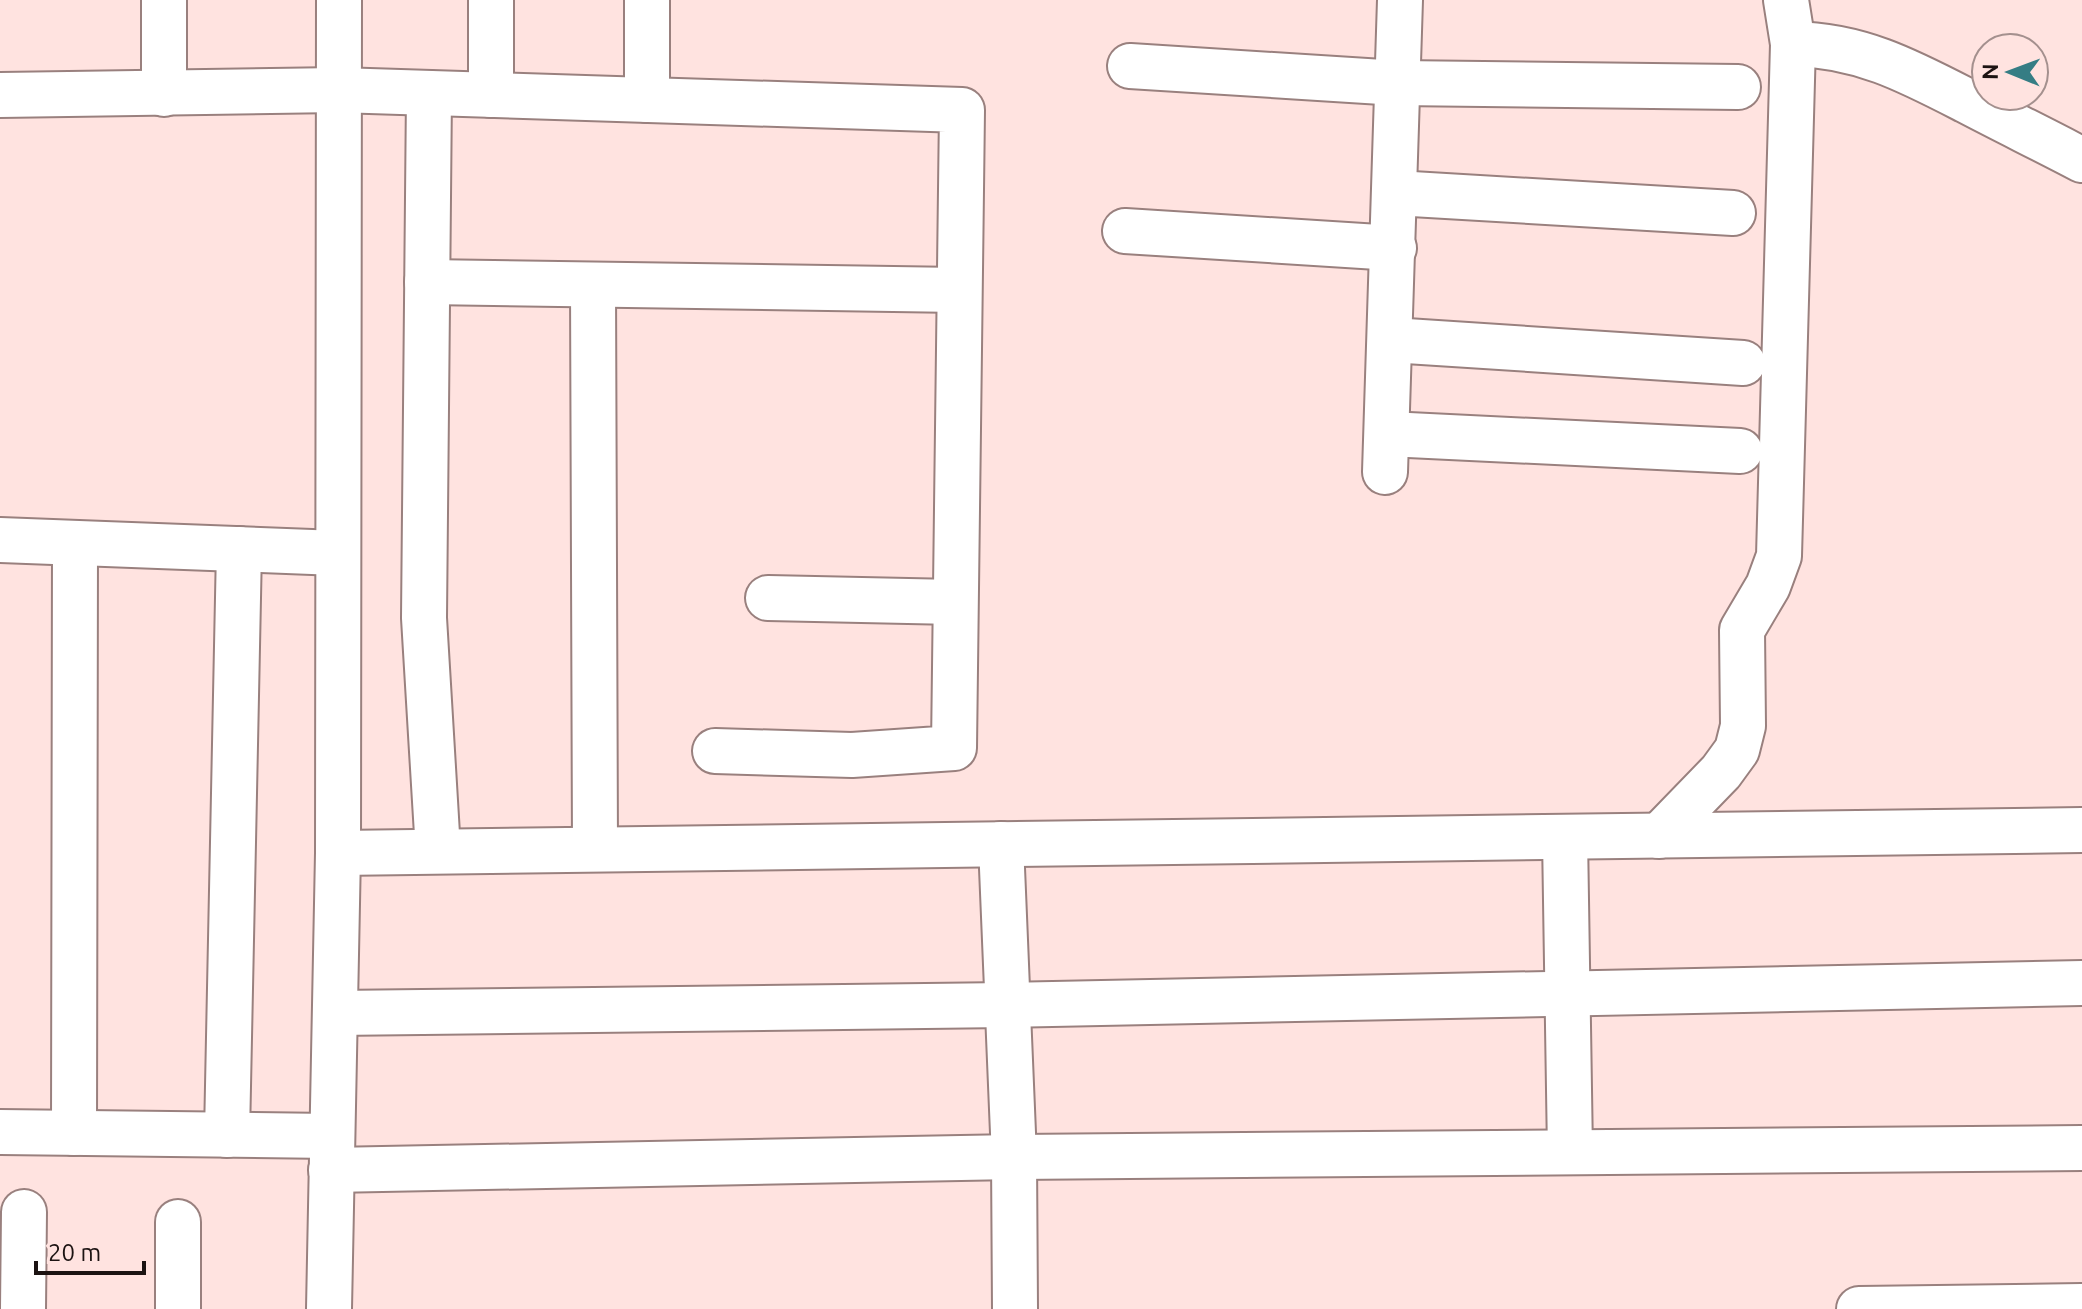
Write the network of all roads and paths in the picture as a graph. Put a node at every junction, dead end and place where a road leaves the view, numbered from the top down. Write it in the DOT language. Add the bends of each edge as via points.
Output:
graph roads {
  1 [pos="164,0"];
  2 [pos="339,0"];
  3 [pos="491,0"];
  4 [pos="647,0"];
  5 [pos="1400,0"];
  6 [pos="1786,0"];
  7 [pos="1793,44"];
  8 [pos="1130,66"];
  9 [pos="1398,83"];
  10 [pos="1738,87"];
  11 [pos="338,90"];
  12 [pos="429,93"];
  13 [pos="164,94"];
  14 [pos="0,95"];
  15 [pos="491,95"];
  16 [pos="647,100"];
  17 [pos="2082,160"];
  18 [pos="1395,193"];
  19 [pos="1733,213"];
  20 [pos="1125,231"];
  21 [pos="1394,248"];
  22 [pos="427,282"];
  23 [pos="593,285"];
  24 [pos="959,290"];
  25 [pos="1391,340"];
  26 [pos="1743,363"];
  27 [pos="1740,451"];
  28 [pos="0,540"];
  29 [pos="75,543"];
  30 [pos="239,549"];
  31 [pos="338,553"];
  32 [pos="768,598"];
  33 [pos="955,602"];
  34 [pos="715,751"];
  35 [pos="2082,830"];
  36 [pos="1659,836"];
  37 [pos="1565,837"];
  38 [pos="1001,844"];
  39 [pos="595,849"];
  40 [pos="438,851"];
  41 [pos="338,853"];
  42 [pos="2082,983"];
  43 [pos="1569,993"];
  44 [pos="1007,1005"];
  45 [pos="335,1013"];
  46 [pos="0,1132"];
  47 [pos="74,1133"];
  48 [pos="227,1135"];
  49 [pos="2082,1148"];
  50 [pos="1570,1152"];
  51 [pos="332,1153"];
  52 [pos="1014,1157"];
  53 [pos="24,1212"];
  54 [pos="178,1222"];
  55 [pos="2082,1306"];
  56 [pos="23,1309"];
  57 [pos="178,1309"];
  58 [pos="329,1309"];
  59 [pos="1015,1309"];
  60 [pos="1859,1309"];
  1 -- 13 [label="street"];
  2 -- 11 [label="street"];
  3 -- 15 [label="street"];
  4 -- 16 [label="street"];
  5 -- 9 [label="street"];
  6 -- 7 [label="street"];
  7 -- 17 [label="street" via="1854,50 1901,67"];
  7 -- 36 [label="street" via="1779,556 1742,630 1743,726 1737,750"];
  8 -- 9 [label="street"];
  9 -- 10 [label="street"];
  9 -- 18 [label="street"];
  11 -- 12 [label="street"];
  11 -- 13 [label="street"];
  11 -- 31 [label="street"];
  12 -- 15 [label="street"];
  12 -- 22 [label="street"];
  13 -- 14 [label="street"];
  15 -- 16 [label="street"];
  16 -- 24 [label="street" via="962,110"];
  18 -- 19 [label="street"];
  18 -- 21 [label="street"];
  20 -- 21 [label="street"];
  21 -- 25 [label="street"];
  22 -- 23 [label="street"];
  22 -- 40 [label="street" via="424,618"];
  23 -- 24 [label="street"];
  23 -- 39 [label="street"];
  24 -- 33 [label="street"];
  25 -- 26 [label="street"];
  25 -- 27 [label="street" via="1387,453"];
  28 -- 29 [label="street"];
  29 -- 30 [label="street"];
  29 -- 47 [label="street"];
  30 -- 31 [label="street"];
  30 -- 48 [label="street"];
  31 -- 41 [label="street"];
  32 -- 33 [label="street"];
  33 -- 34 [label="street" via="954,748 852,755"];
  35 -- 36 [label="street"];
  36 -- 37 [label="street"];
  37 -- 38 [label="street"];
  37 -- 43 [label="street"];
  38 -- 39 [label="street"];
  38 -- 44 [label="street"];
  39 -- 40 [label="street"];
  40 -- 41 [label="street"];
  41 -- 45 [label="street"];
  42 -- 43 [label="street"];
  43 -- 44 [label="street"];
  43 -- 50 [label="street"];
  44 -- 45 [label="street"];
  44 -- 52 [label="street"];
  45 -- 51 [label="street"];
  46 -- 47 [label="street"];
  47 -- 48 [label="street"];
  48 -- 51 [label="street"];
  49 -- 50 [label="street"];
  50 -- 52 [label="street"];
  51 -- 52 [label="street"];
  51 -- 58 [label="street"];
  52 -- 59 [label="street"];
  53 -- 56 [label="street"];
  54 -- 57 [label="street"];
  55 -- 60 [label="street"];
}
